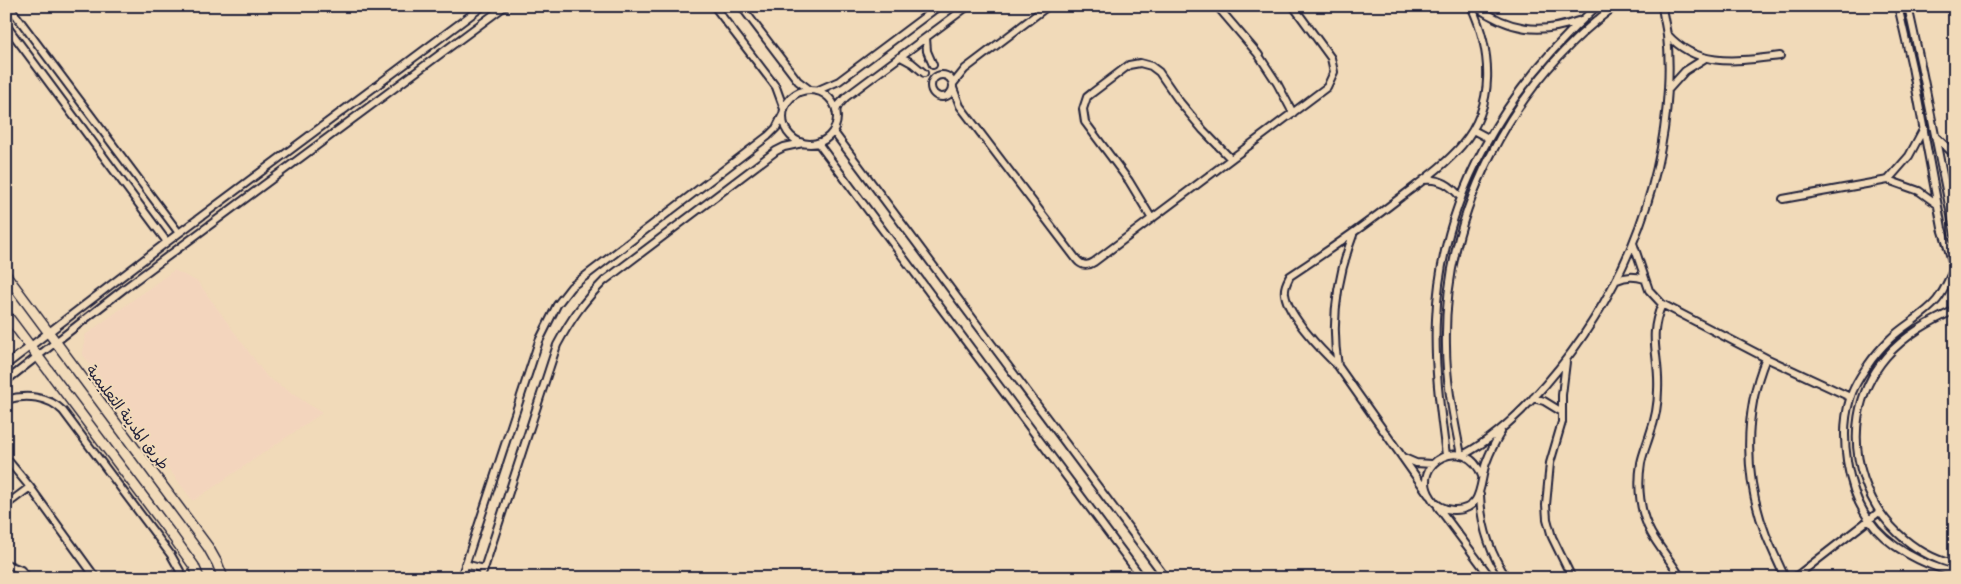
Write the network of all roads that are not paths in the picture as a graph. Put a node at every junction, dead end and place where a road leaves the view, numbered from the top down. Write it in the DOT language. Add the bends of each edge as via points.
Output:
graph roads {
  1 [pos="9,6"];
  2 [pos="483,6"];
  3 [pos="505,6"];
  4 [pos="714,6"];
  5 [pos="741,6"];
  6 [pos="940,6"];
  7 [pos="968,6"];
  8 [pos="1048,6"];
  9 [pos="1217,6"];
  10 [pos="1293,6"];
  11 [pos="1471,6"];
  12 [pos="1475,6"];
  13 [pos="1598,6"];
  14 [pos="1615,6"];
  15 [pos="1662,6"];
  16 [pos="1898,6"];
  17 [pos="1945,6"];
  18 [pos="1909,7"];
  19 [pos="1955,9"];
  20 [pos="1606,13"];
  21 [pos="1582,20"];
  22 [pos="6,25"];
  23 [pos="1667,33"];
  24 [pos="926,38"];
  25 [pos="1780,56"];
  26 [pos="900,57"];
  27 [pos="1704,59"];
  28 [pos="1921,65"];
  29 [pos="1912,67"];
  30 [pos="965,69"];
  31 [pos="936,71"];
  32 [pos="946,76"];
  33 [pos="928,77"];
  34 [pos="953,86"];
  35 [pos="1668,90"];
  36 [pos="814,91"];
  37 [pos="944,97"];
  38 [pos="960,106"];
  39 [pos="836,111"];
  40 [pos="784,112"];
  41 [pos="1293,113"];
  42 [pos="1924,128"];
  43 [pos="1472,130"];
  44 [pos="833,131"];
  45 [pos="1935,136"];
  46 [pos="1488,138"];
  47 [pos="803,143"];
  48 [pos="818,143"];
  49 [pos="1955,155"];
  50 [pos="1231,159"];
  51 [pos="1422,180"];
  52 [pos="1888,180"];
  53 [pos="1461,198"];
  54 [pos="1783,199"];
  55 [pos="1937,204"];
  56 [pos="1955,208"];
  57 [pos="1950,215"];
  58 [pos="1152,219"];
  59 [pos="179,233"];
  60 [pos="1353,234"];
  61 [pos="1955,235"];
  62 [pos="167,242"];
  63 [pos="1634,242"];
  64 [pos="1954,269"];
  65 [pos="6,275"];
  66 [pos="1645,279"];
  67 [pos="1617,280"];
  68 [pos="1662,304"];
  69 [pos="1927,310"];
  70 [pos="1955,310"];
  71 [pos="6,314"];
  72 [pos="1934,320"];
  73 [pos="50,332"];
  74 [pos="1890,338"];
  75 [pos="56,344"];
  76 [pos="31,346"];
  77 [pos="1896,346"];
  78 [pos="38,358"];
  79 [pos="1766,358"];
  80 [pos="1566,361"];
  81 [pos="6,365"];
  82 [pos="1338,366"];
  83 [pos="1448,378"];
  84 [pos="1437,379"];
  85 [pos="6,381"];
  86 [pos="1850,397"];
  87 [pos="1534,398"];
  88 [pos="6,400"];
  89 [pos="1562,412"];
  90 [pos="1504,427"];
  91 [pos="1446,455"];
  92 [pos="1462,455"];
  93 [pos="1401,456"];
  94 [pos="6,458"];
  95 [pos="1432,464"];
  96 [pos="1482,476"];
  97 [pos="30,487"];
  98 [pos="1480,494"];
  99 [pos="1429,495"];
  100 [pos="1436,504"];
  101 [pos="6,505"];
  102 [pos="1879,512"];
  103 [pos="1869,520"];
  104 [pos="6,564"];
  105 [pos="465,564"];
  106 [pos="1955,565"];
  107 [pos="484,569"];
  108 [pos="1955,573"];
  109 [pos="28,578"];
  110 [pos="96,578"];
  111 [pos="184,578"];
  112 [pos="199,578"];
  113 [pos="223,578"];
  114 [pos="461,578"];
  115 [pos="481,578"];
  116 [pos="1142,578"];
  117 [pos="1166,578"];
  118 [pos="1491,578"];
  119 [pos="1507,578"];
  120 [pos="1572,578"];
  121 [pos="1680,578"];
  122 [pos="1785,578"];
  123 [pos="1794,578"];
  1 -- 59 [label="street"];
  2 -- 59 [label="street"];
  3 -- 75 [label="street" via="125,288"];
  4 -- 40 [label="street" via="776,87"];
  5 -- 36 [label="street" via="798,82"];
  6 -- 36 [label="street" via="839,81"];
  7 -- 24 [label="street"];
  8 -- 30 [label="street"];
  9 -- 41 [label="street" via="1258,54"];
  10 -- 41 [label="street" via="1329,54 1334,68 1327,87"];
  11 -- 43 [label="street" via="1485,45 1488,74 1483,103"];
  12 -- 21 [label="street" via="1498,20 1531,29 1548,29"];
  13 -- 20 [label="street"];
  13 -- 21 [label="street"];
  14 -- 20 [label="street"];
  15 -- 23 [label="street"];
  16 -- 29 [label="street"];
  17 -- 19 [label="street"];
  18 -- 28 [label="street"];
  20 -- 83 [label="street" via="1568,47 1526,97 1479,180 1461,230 1451,277 1446,318"];
  21 -- 46 [label="street" via="1524,84"];
  22 -- 62 [label="street"];
  23 -- 27 [label="street" via="1684,50"];
  23 -- 35 [label="street"];
  24 -- 26 [label="street"];
  24 -- 31 [label="street"];
  25 -- 27 [label="street"];
  26 -- 33 [label="street" via="912,62"];
  26 -- 39 [label="street" via="846,97"];
  27 -- 35 [label="street" via="1685,71"];
  28 -- 29 [label="street"];
  28 -- 45 [label="street"];
  29 -- 42 [label="street"];
  30 -- 32 [label="street"];
  30 -- 34 [label="street"];
  31 -- 32 [label="street"];
  31 -- 33 [label="street"];
  32 -- 34 [label="street"];
  33 -- 37 [label="street" via="933,93"];
  34 -- 37 [label="street" via="950,94"];
  34 -- 38 [label="street"];
  35 -- 63 [label="street" via="1654,175"];
  36 -- 39 [label="street" via="827,96"];
  36 -- 40 [label="street" via="794,96"];
  37 -- 38 [label="street"];
  38 -- 58 [label="street" via="1079,262 1088,265 1094,262"];
  39 -- 44 [label="street"];
  40 -- 47 [label="street" via="783,120 788,132"];
  40 -- 105 [label="street" via="768,136 571,288 557,305 539,341"];
  41 -- 50 [label="street"];
  42 -- 52 [label="street" via="1909,156"];
  42 -- 55 [label="street"];
  43 -- 46 [label="street"];
  43 -- 51 [label="street" via="1451,157"];
  44 -- 48 [label="street"];
  44 -- 117 [label="street"];
  45 -- 49 [label="street"];
  45 -- 57 [label="street"];
  46 -- 53 [label="street"];
  47 -- 48 [label="street"];
  47 -- 107 [label="street" via="776,151 604,281 584,301 557,345"];
  48 -- 116 [label="street"];
  50 -- 58 [label="street"];
  50 -- 58 [label="street" via="1151,66 1140,63 1129,66 1092,93 1084,103 1085,122"];
  51 -- 53 [label="street" via="1441,181"];
  51 -- 60 [label="street"];
  52 -- 54 [label="street"];
  52 -- 55 [label="street" via="1914,189"];
  53 -- 84 [label="street" via="1439,283 1435,352"];
  55 -- 64 [label="street"];
  56 -- 57 [label="street"];
  57 -- 61 [label="street"];
  59 -- 62 [label="street"];
  60 -- 82 [label="street" via="1335,306 1334,343"];
  60 -- 82 [label="street" via="1290,276 1285,284 1286,300 1301,326"];
  62 -- 73 [label="street"];
  63 -- 66 [label="street"];
  63 -- 67 [label="street"];
  64 -- 69 [label="street" via="1944,291"];
  65 -- 73 [label="street, طريق المدينة التعليمية"];
  66 -- 67 [label="street" via="1634,276"];
  66 -- 68 [label="street" via="1649,290"];
  67 -- 80 [label="street"];
  68 -- 79 [label="street"];
  68 -- 121 [label="street" via="1654,331 1657,405 1641,463 1639,484 1644,517"];
  69 -- 72 [label="street"];
  69 -- 74 [label="street"];
  70 -- 72 [label="street"];
  71 -- 76 [label="street"];
  72 -- 77 [label="street"];
  73 -- 75 [label="street, طريق المدينة التعليمية"];
  73 -- 76 [label="street"];
  74 -- 77 [label="street"];
  74 -- 86 [label="street"];
  75 -- 78 [label="street"];
  75 -- 113 [label="street, طريق المدينة التعليمية" via="208,547"];
  76 -- 78 [label="street"];
  76 -- 81 [label="street"];
  77 -- 102 [label="street" via="1885,357 1869,384 1857,428 1861,472"];
  78 -- 85 [label="street"];
  78 -- 112 [label="street" via="171,534"];
  79 -- 86 [label="street"];
  79 -- 122 [label="street" via="1757,379 1752,407 1751,468 1763,526"];
  80 -- 87 [label="street"];
  80 -- 89 [label="street"];
  82 -- 93 [label="street"];
  83 -- 84 [label="street"];
  83 -- 92 [label="street"];
  84 -- 91 [label="street"];
  86 -- 103 [label="street" via="1846,424 1847,461 1858,498"];
  87 -- 89 [label="street"];
  87 -- 90 [label="street"];
  88 -- 111 [label="street" via="40,398 63,411 169,552"];
  89 -- 120 [label="street" via="1547,477 1546,505 1552,537"];
  90 -- 92 [label="street"];
  90 -- 96 [label="street"];
  91 -- 92 [label="street"];
  91 -- 95 [label="street"];
  92 -- 96 [label="street" via="1475,463"];
  93 -- 95 [label="street" via="1416,463"];
  93 -- 99 [label="street"];
  94 -- 97 [label="street"];
  95 -- 99 [label="street" via="1426,479"];
  96 -- 98 [label="street"];
  97 -- 101 [label="street"];
  97 -- 110 [label="street"];
  98 -- 100 [label="street" via="1464,508 1449,510"];
  98 -- 119 [label="street" via="1485,534"];
  99 -- 100 [label="street"];
  100 -- 118 [label="street"];
  102 -- 103 [label="street"];
  102 -- 106 [label="street" via="1917,549"];
  103 -- 108 [label="street" via="1901,549"];
  103 -- 123 [label="street"];
  104 -- 109 [label="street" via="21,570"];
  105 -- 107 [label="street"];
  105 -- 114 [label="street"];
  107 -- 115 [label="street"];
}
